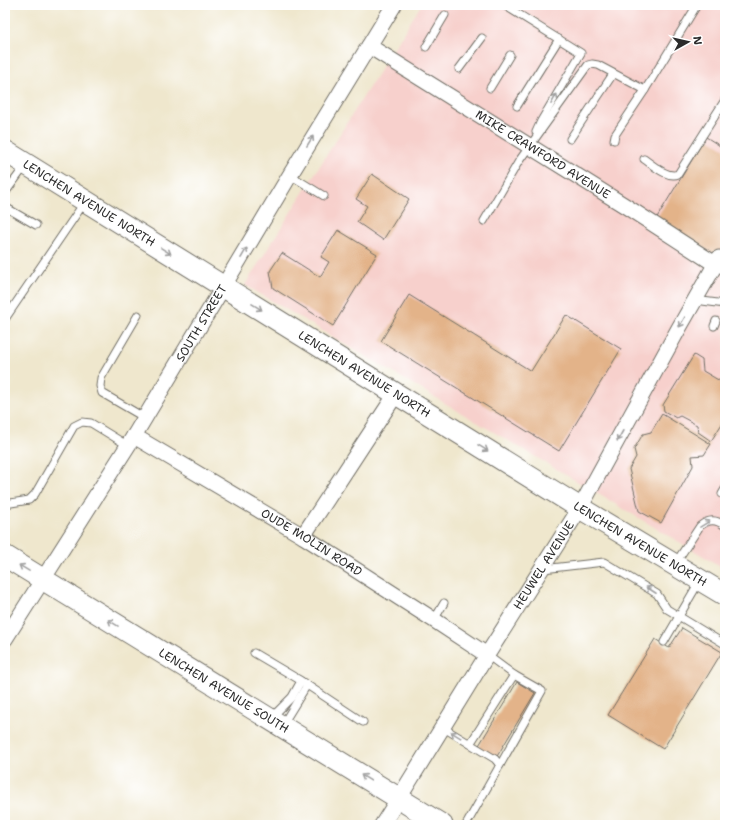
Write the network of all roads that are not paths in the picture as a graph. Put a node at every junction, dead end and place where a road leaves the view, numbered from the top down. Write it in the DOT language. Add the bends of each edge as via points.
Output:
graph roads {
  1 [pos="394,5"];
  2 [pos="401,5"];
  3 [pos="504,5"];
  4 [pos="697,5"];
  5 [pos="445,15"];
  6 [pos="482,38"];
  7 [pos="559,38"];
  8 [pos="369,46"];
  9 [pos="426,47"];
  10 [pos="510,55"];
  11 [pos="459,69"];
  12 [pos="613,74"];
  13 [pos="490,88"];
  14 [pos="645,90"];
  15 [pos="725,100"];
  16 [pos="517,106"];
  17 [pos="570,138"];
  18 [pos="614,140"];
  19 [pos="530,146"];
  20 [pos="5,151"];
  21 [pos="644,159"];
  22 [pos="26,164"];
  23 [pos="290,175"];
  24 [pos="5,193"];
  25 [pos="324,196"];
  26 [pos="85,201"];
  27 [pos="5,207"];
  28 [pos="484,220"];
  29 [pos="36,225"];
  30 [pos="718,265"];
  31 [pos="224,287"];
  32 [pos="695,300"];
  33 [pos="725,304"];
  34 [pos="138,315"];
  35 [pos="5,319"];
  36 [pos="396,394"];
  37 [pos="145,418"];
  38 [pos="131,441"];
  39 [pos="5,504"];
  40 [pos="580,508"];
  41 [pos="725,526"];
  42 [pos="303,536"];
  43 [pos="5,556"];
  44 [pos="675,565"];
  45 [pos="541,569"];
  46 [pos="42,579"];
  47 [pos="700,580"];
  48 [pos="725,595"];
  49 [pos="444,603"];
  50 [pos="679,616"];
  51 [pos="434,620"];
  52 [pos="5,638"];
  53 [pos="664,642"];
  54 [pos="723,643"];
  55 [pos="254,653"];
  56 [pos="487,655"];
  57 [pos="514,675"];
  58 [pos="304,683"];
  59 [pos="276,722"];
  60 [pos="363,722"];
  61 [pos="442,727"];
  62 [pos="470,744"];
  63 [pos="500,765"];
  64 [pos="399,798"];
  65 [pos="382,825"];
  66 [pos="442,825"];
  67 [pos="466,825"];
  1 -- 8 [label="street, SOUTH STREET"];
  2 -- 8 [label="lane"];
  3 -- 7 [label="lane"];
  4 -- 14 [label="lane"];
  5 -- 9 [label="lane"];
  6 -- 11 [label="lane"];
  7 -- 16 [label="lane"];
  19 -- 7 [label="lane, one-way" via="541,121 581,54"];
  8 -- 19 [label="street, MIKE CRAWFORD AVENUE"];
  23 -- 8 [label="street, SOUTH STREET, one-way"];
  10 -- 13 [label="lane"];
  12 -- 14 [label="lane"];
  12 -- 17 [label="lane"];
  12 -- 19 [label="lane" via="592,64 586,66"];
  14 -- 18 [label="lane"];
  15 -- 21 [label="lane" via="678,174 665,172"];
  19 -- 28 [label="lane"];
  19 -- 30 [label="street, MIKE CRAWFORD AVENUE"];
  20 -- 22 [label="main road, LENCHEN AVENUE NORTH"];
  22 -- 24 [label="lane"];
  22 -- 26 [label="main road, LENCHEN AVENUE NORTH"];
  23 -- 25 [label="lane"];
  31 -- 23 [label="street, SOUTH STREET, one-way"];
  26 -- 31 [label="main road, LENCHEN AVENUE NORTH, one-way"];
  26 -- 35 [label="lane"];
  27 -- 29 [label="lane"];
  30 -- 32 [label="street, HEUWEL AVENUE"];
  31 -- 36 [label="main road, LENCHEN AVENUE NORTH, one-way" via="355,364"];
  31 -- 37 [label="street, SOUTH STREET"];
  32 -- 33 [label="lane"];
  32 -- 40 [label="street, HEUWEL AVENUE, one-way"];
  34 -- 37 [label="lane" via="101,378 100,386 102,393"];
  36 -- 40 [label="main road, LENCHEN AVENUE NORTH, one-way"];
  36 -- 42 [label="street"];
  37 -- 38 [label="street, SOUTH STREET"];
  38 -- 39 [label="lane" via="91,423 82,422 74,426 35,494 29,500"];
  38 -- 42 [label="street, OUDE MOLIN ROAD"];
  38 -- 46 [label="street, SOUTH STREET"];
  40 -- 44 [label="main road, LENCHEN AVENUE NORTH"];
  40 -- 45 [label="street, HEUWEL AVENUE"];
  44 -- 41 [label="lane, one-way" via="705,522 716,520"];
  42 -- 51 [label="street, OUDE MOLIN ROAD"];
  46 -- 43 [label="main road, LENCHEN AVENUE SOUTH, one-way"];
  44 -- 47 [label="main road, LENCHEN AVENUE NORTH"];
  50 -- 45 [label="lane, one-way" via="667,609 651,589 604,562"];
  45 -- 56 [label="street, HEUWEL AVENUE"];
  46 -- 52 [label="street, SOUTH STREET"];
  59 -- 46 [label="main road, LENCHEN AVENUE SOUTH, one-way"];
  47 -- 48 [label="main road, LENCHEN AVENUE NORTH"];
  47 -- 50 [label="lane"];
  49 -- 51 [label="lane"];
  50 -- 53 [label="lane"];
  50 -- 54 [label="lane"];
  51 -- 56 [label="street, OUDE MOLIN ROAD"];
  55 -- 58 [label="lane"];
  56 -- 57 [label="lane"];
  56 -- 61 [label="street, HEUWEL AVENUE"];
  57 -- 62 [label="lane"];
  57 -- 63 [label="lane" via="542,691"];
  58 -- 59 [label="lane"];
  58 -- 59 [label="lane"];
  58 -- 60 [label="lane"];
  64 -- 59 [label="main road, LENCHEN AVENUE SOUTH, one-way"];
  62 -- 61 [label="lane, one-way"];
  61 -- 64 [label="street, HEUWEL AVENUE"];
  62 -- 63 [label="lane" via="495,759"];
  63 -- 67 [label="lane"];
  64 -- 65 [label="street, HEUWEL AVENUE"];
  64 -- 66 [label="main road, LENCHEN AVENUE SOUTH"];
}
